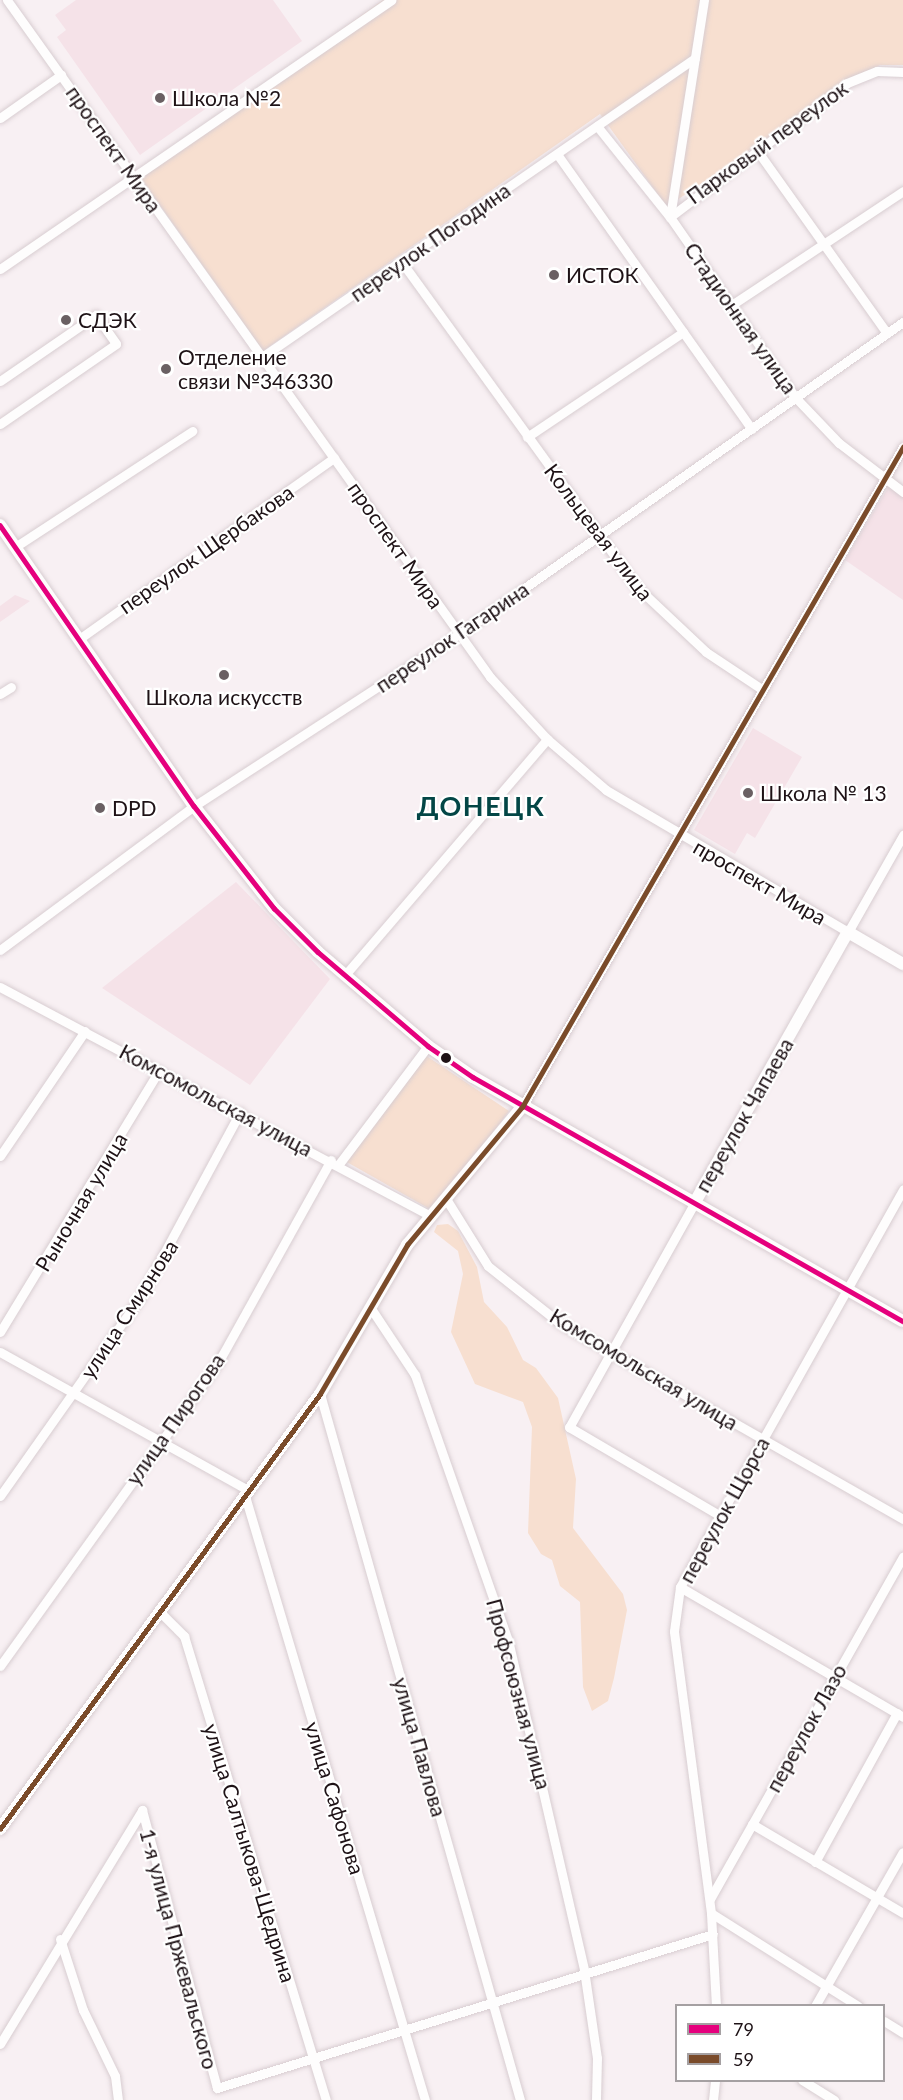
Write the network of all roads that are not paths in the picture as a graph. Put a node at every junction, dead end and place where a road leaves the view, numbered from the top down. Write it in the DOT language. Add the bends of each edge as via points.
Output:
graph roads {
  1 [pos="7,0"];
  2 [pos="391,0"];
  3 [pos="704,0"];
  4 [pos="695,58"];
  5 [pos="903,72"];
  6 [pos="61,75"];
  7 [pos="0,117"];
  8 [pos="597,126"];
  9 [pos="756,149"];
  10 [pos="557,154"];
  11 [pos="133,176"];
  12 [pos="903,191"];
  13 [pos="670,217"];
  14 [pos="824,243"];
  15 [pos="401,261"];
  16 [pos="0,269"];
  17 [pos="730,306"];
  18 [pos="903,322"];
  19 [pos="683,332"];
  20 [pos="887,333"];
  21 [pos="262,357"];
  22 [pos="0,381"];
  23 [pos="795,397"];
  24 [pos="0,424"];
  25 [pos="752,429"];
  26 [pos="192,431"];
  27 [pos="527,436"];
  28 [pos="903,447"];
  29 [pos="334,458"];
  30 [pos="884,479"];
  31 [pos="903,492"];
  32 [pos="0,525"];
  33 [pos="599,536"];
  34 [pos="15,547"];
  35 [pos="459,634"];
  36 [pos="79,639"];
  37 [pos="11,687"];
  38 [pos="760,688"];
  39 [pos="0,694"];
  40 [pos="547,739"];
  41 [pos="194,806"];
  42 [pos="903,835"];
  43 [pos="680,836"];
  44 [pos="848,932"];
  45 [pos="0,950"];
  46 [pos="903,964"];
  47 [pos="345,975"];
  48 [pos="0,987"];
  49 [pos="85,1031"];
  50 [pos="428,1046"];
  51 [pos="159,1070"];
  52 [pos="522,1107"];
  53 [pos="240,1112"];
  54 [pos="0,1156"];
  55 [pos="335,1162"];
  56 [pos="903,1189"];
  57 [pos="448,1202"];
  58 [pos="695,1202"];
  59 [pos="430,1216"];
  60 [pos="848,1290"];
  61 [pos="372,1310"];
  62 [pos="903,1321"];
  63 [pos="0,1332"];
  64 [pos="0,1352"];
  65 [pos="611,1353"];
  66 [pos="74,1393"];
  67 [pos="320,1394"];
  68 [pos="764,1440"];
  69 [pos="161,1442"];
  70 [pos="246,1493"];
  71 [pos="0,1496"];
  72 [pos="721,1516"];
  73 [pos="903,1519"];
  74 [pos="903,1557"];
  75 [pos="680,1587"];
  76 [pos="161,1613"];
  77 [pos="0,1666"];
  78 [pos="835,1677"];
  79 [pos="900,1715"];
  80 [pos="2,1823"];
  81 [pos="752,1824"];
  82 [pos="903,1852"];
  83 [pos="815,1862"];
  84 [pos="876,1898"];
  85 [pos="710,1899"];
  86 [pos="711,1913"];
  87 [pos="903,1913"];
  88 [pos="713,1934"];
  89 [pos="60,1940"];
  90 [pos="585,1974"];
  91 [pos="826,1986"];
  92 [pos="492,2003"];
  93 [pos="716,2004"];
  94 [pos="815,2004"];
  95 [pos="855,2004"];
  96 [pos="885,2022"];
  97 [pos="404,2030"];
  98 [pos="903,2033"];
  99 [pos="0,2044"];
  100 [pos="313,2058"];
  101 [pos="715,2082"];
  102 [pos="805,2082"];
  103 [pos="118,2100"];
  104 [pos="326,2100"];
  105 [pos="425,2100"];
  106 [pos="520,2100"];
  107 [pos="596,2100"];
  108 [pos="713,2100"];
  109 [pos="834,2100"];
  1 -- 6 [label="street, проспект Мира"];
  2 -- 11 [label="street"];
  3 -- 4 [label="street"];
  4 -- 8 [label="street, переулок Погодина"];
  4 -- 13 [label="street"];
  5 -- 9 [label="street, Парковый переулок" via="867,73 847,82"];
  6 -- 7 [label="street"];
  6 -- 11 [label="street, проспект Мира"];
  8 -- 10 [label="street, переулок Погодина"];
  8 -- 13 [label="street, Стадионная улица"];
  9 -- 13 [label="street, Парковый переулок"];
  9 -- 14 [label="street"];
  10 -- 15 [label="street, переулок Погодина"];
  10 -- 19 [label="street"];
  11 -- 16 [label="street"];
  11 -- 21 [label="street, проспект Мира"];
  12 -- 14 [label="street"];
  13 -- 17 [label="street, Стадионная улица"];
  14 -- 17 [label="street"];
  14 -- 20 [label="street"];
  15 -- 21 [label="street, переулок Погодина"];
  15 -- 27 [label="street, Кольцевая улица"];
  17 -- 23 [label="street, Стадионная улица"];
  18 -- 20 [label="street, переулок Гагарина"];
  19 -- 25 [label="street"];
  19 -- 27 [label="street"];
  20 -- 23 [label="street, переулок Гагарина"];
  21 -- 29 [label="street, проспект Мира"];
  22 -- 24 [label="street" via="96,315 116,344"];
  23 -- 25 [label="street, переулок Гагарина"];
  23 -- 30 [label="street, Стадионная улица" via="839,443"];
  25 -- 33 [label="street, переулок Гагарина"];
  26 -- 34 [label="street"];
  27 -- 33 [label="street, Кольцевая улица"];
  28 -- 30 [label="street"];
  29 -- 35 [label="street, проспект Мира"];
  29 -- 36 [label="street, переулок Щербакова"];
  30 -- 31 [label="street, Стадионная улица"];
  30 -- 38 [label="street"];
  32 -- 34 [label="main road"];
  33 -- 35 [label="street, переулок Гагарина"];
  33 -- 38 [label="street, Кольцевая улица" via="670,621"];
  34 -- 36 [label="main road"];
  35 -- 40 [label="street, проспект Мира" via="490,677"];
  35 -- 41 [label="street, переулок Гагарина"];
  36 -- 41 [label="main road"];
  37 -- 39 [label="street"];
  38 -- 43 [label="street"];
  40 -- 43 [label="street, проспект Мира" via="606,790"];
  40 -- 47 [label="street"];
  41 -- 45 [label="street, переулок Гагарина"];
  41 -- 47 [label="main road" via="274,908"];
  42 -- 44 [label="street, переулок Чапаева"];
  43 -- 44 [label="street, проспект Мира"];
  43 -- 52 [label="street"];
  44 -- 46 [label="main road, проспект Мира"];
  44 -- 58 [label="main road, переулок Чапаева"];
  47 -- 50 [label="main road"];
  48 -- 49 [label="street, Комсомольская улица"];
  49 -- 51 [label="street, Комсомольская улица"];
  49 -- 54 [label="street"];
  50 -- 52 [label="main road"];
  50 -- 55 [label="street, улица Пирогова"];
  51 -- 53 [label="street, Комсомольская улица"];
  51 -- 63 [label="street, Рыночная улица"];
  52 -- 57 [label="main road"];
  52 -- 58 [label="main road"];
  53 -- 55 [label="street, Комсомольская улица"];
  53 -- 66 [label="street, улица Смирнова" via="141,1296"];
  55 -- 59 [label="street, Комсомольская улица"];
  55 -- 69 [label="street, улица Пирогова" via="219,1361"];
  56 -- 60 [label="street, переулок Щорса"];
  57 -- 59 [label="main road"];
  57 -- 65 [label="street, Комсомольская улица" via="488,1266 561,1324"];
  58 -- 60 [label="main road"];
  58 -- 65 [label="street, переулок Чапаева"];
  59 -- 61 [label="main road"];
  60 -- 62 [label="main road"];
  60 -- 68 [label="street, переулок Щорса"];
  61 -- 67 [label="main road"];
  61 -- 90 [label="street, Профсоюзная улица" via="415,1375 482,1557 511,1651"];
  64 -- 66 [label="street"];
  65 -- 68 [label="street, Комсомольская улица"];
  65 -- 72 [label="street, переулок Чапаева" via="569,1427"];
  66 -- 69 [label="street"];
  66 -- 71 [label="street, улица Смирнова"];
  67 -- 70 [label="main road"];
  67 -- 92 [label="street, улица Павлова"];
  68 -- 72 [label="street, переулок Щорса"];
  68 -- 73 [label="street, Комсомольская улица"];
  69 -- 70 [label="street"];
  69 -- 77 [label="street, улица Пирогова"];
  70 -- 76 [label="main road"];
  70 -- 97 [label="street, улица Сафонова"];
  72 -- 75 [label="street, переулок Щорса"];
  74 -- 78 [label="street, переулок Лазо"];
  75 -- 78 [label="street"];
  75 -- 85 [label="street, переулок Щорса" via="674,1631"];
  76 -- 80 [label="main road"];
  76 -- 100 [label="street, улица Салтыкова-Щедрина" via="184,1636"];
  78 -- 79 [label="street"];
  78 -- 81 [label="street, переулок Лазо"];
  79 -- 83 [label="street"];
  81 -- 83 [label="street"];
  81 -- 85 [label="street, переулок Лазо"];
  82 -- 84 [label="street"];
  83 -- 84 [label="street"];
  84 -- 87 [label="street"];
  84 -- 91 [label="street"];
  85 -- 86 [label="street, переулок Щорса"];
  86 -- 88 [label="street, переулок Щорса"];
  86 -- 91 [label="street"];
  88 -- 90 [label="street"];
  88 -- 93 [label="street, переулок Щорса"];
  89 -- 99 [label="street"];
  89 -- 100 [label="street, 1-я улица Пржевальского" via="142,1810 217,2088"];
  89 -- 103 [label="street" via="83,2010 115,2076"];
  90 -- 92 [label="street"];
  90 -- 107 [label="street, Профсоюзная улица" via="597,2058"];
  91 -- 94 [label="street"];
  91 -- 95 [label="street"];
  92 -- 97 [label="street"];
  92 -- 106 [label="street, улица Павлова"];
  96 -- 98 [label="street"];
  97 -- 100 [label="street"];
  97 -- 105 [label="street, улица Сафонова"];
  100 -- 104 [label="street, улица Салтыкова-Щедрина"];
  101 -- 108 [label="street"];
  102 -- 109 [label="street"];
}
